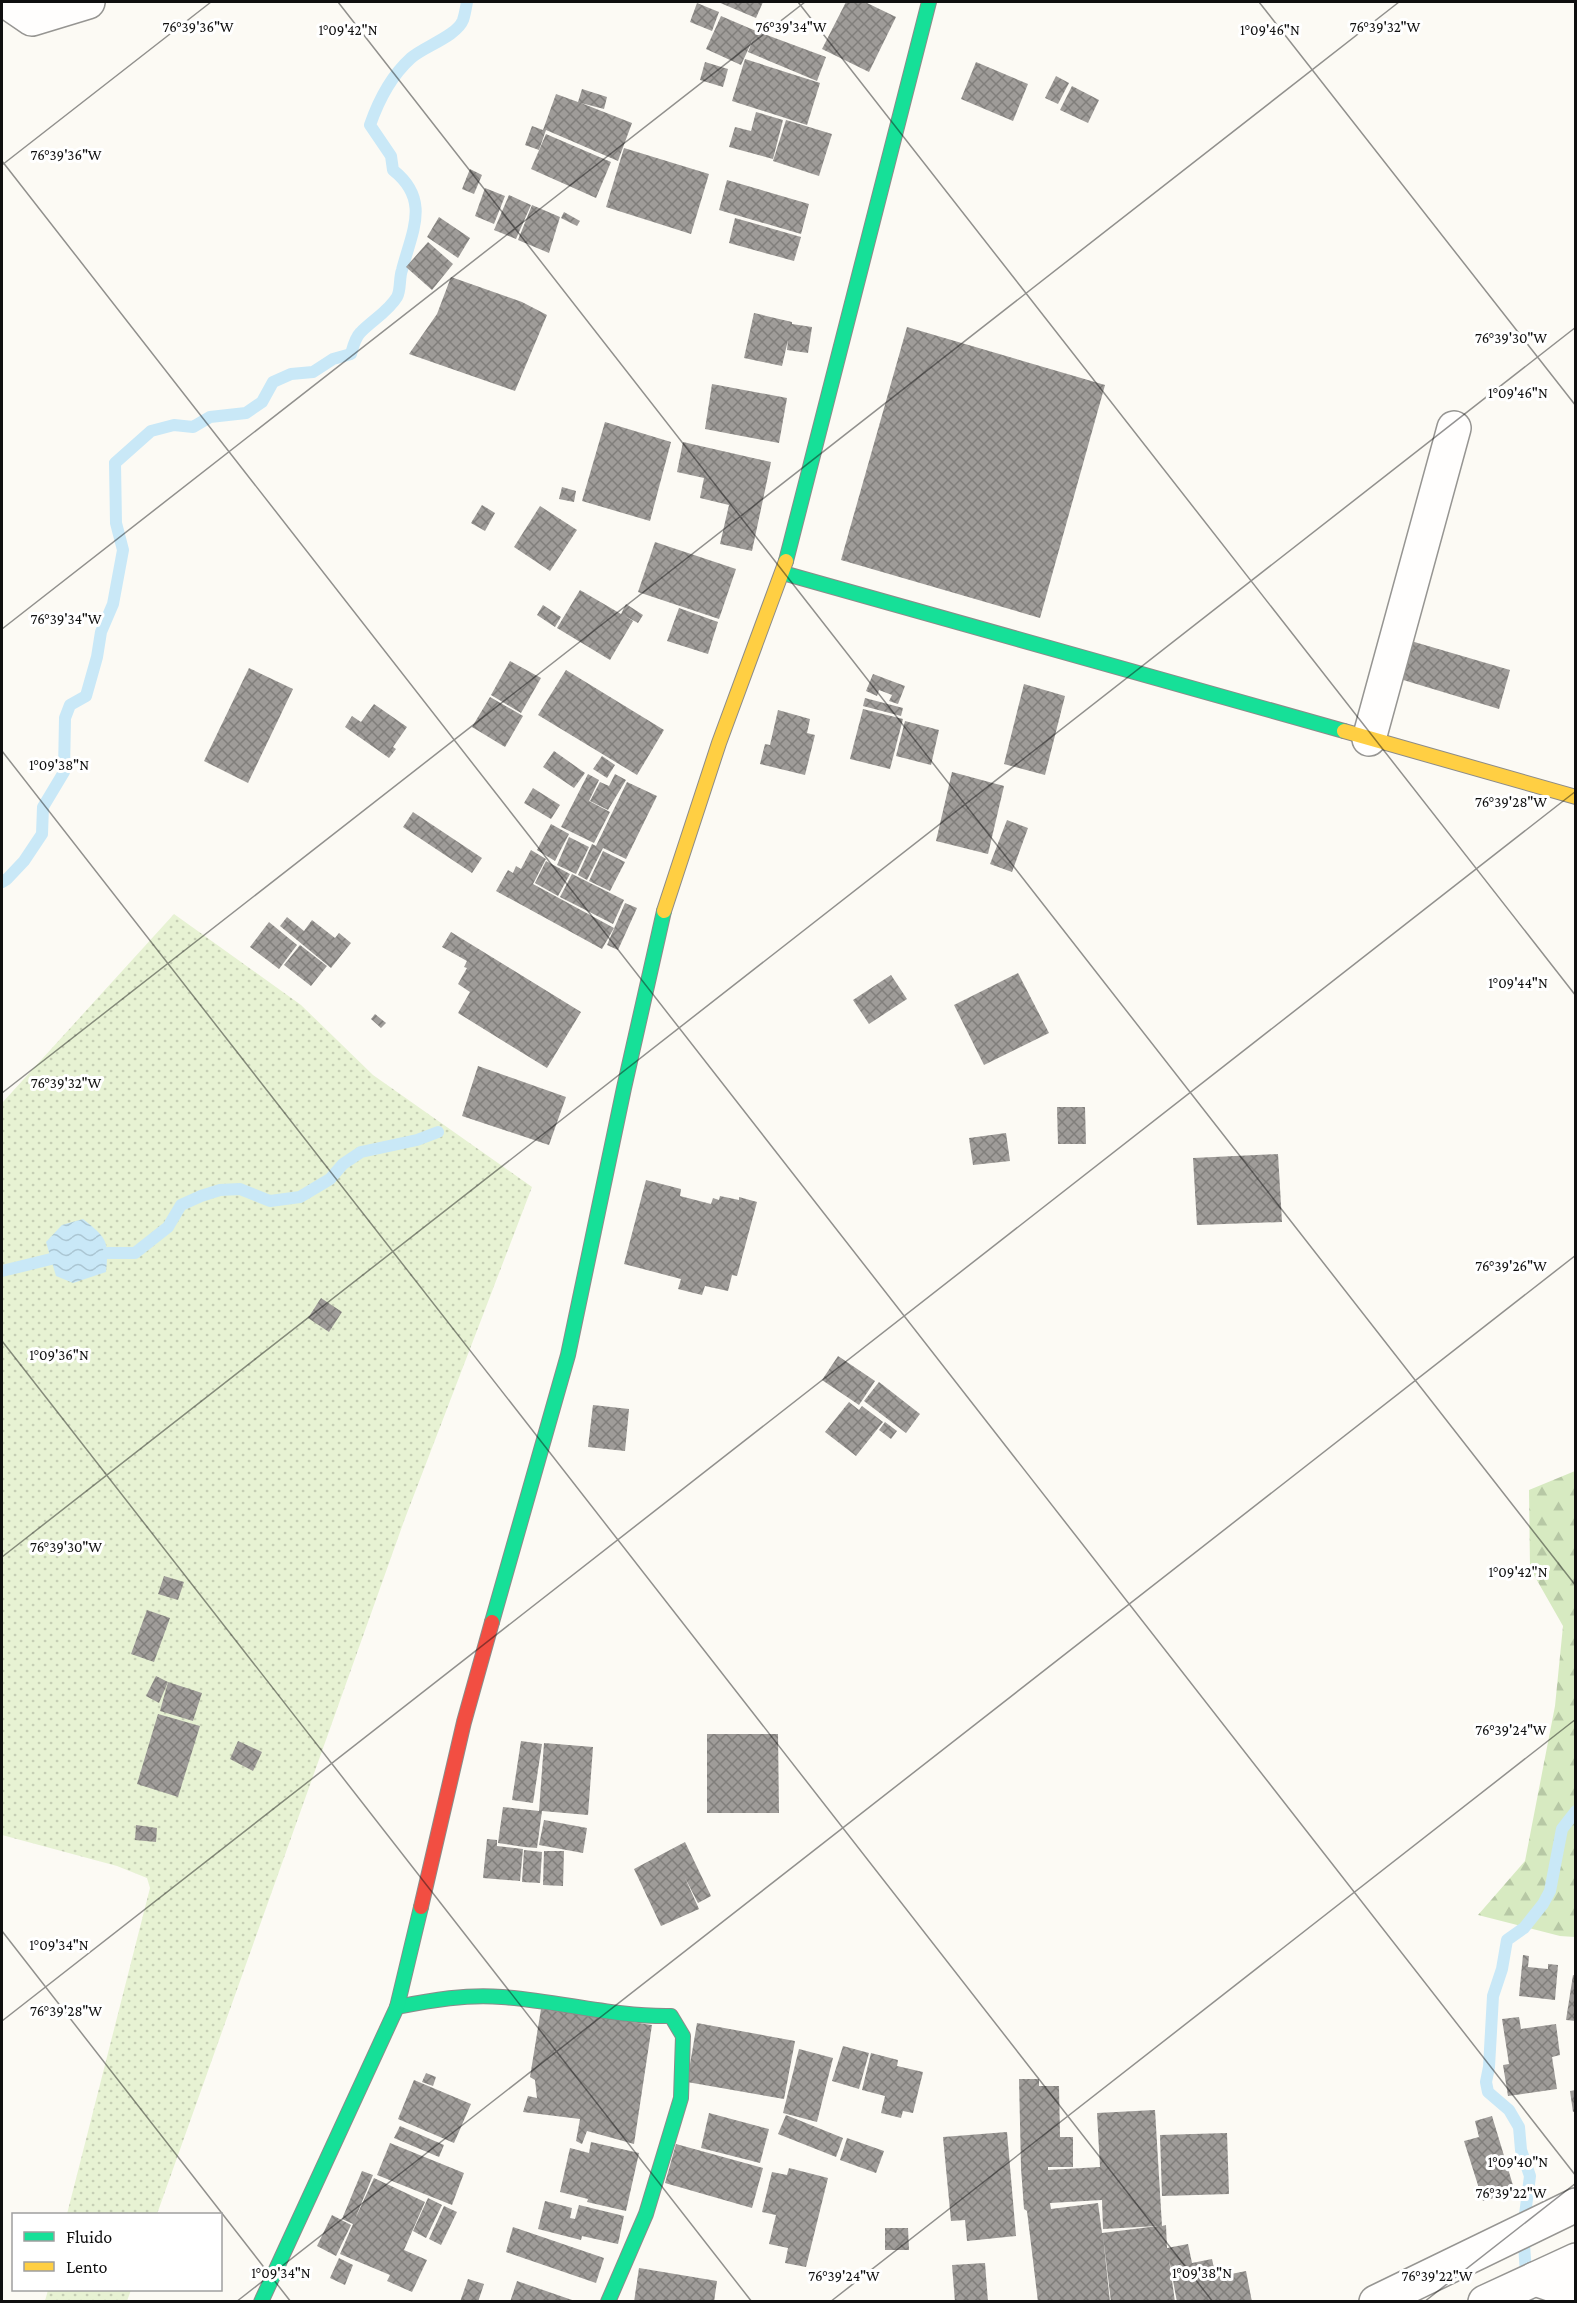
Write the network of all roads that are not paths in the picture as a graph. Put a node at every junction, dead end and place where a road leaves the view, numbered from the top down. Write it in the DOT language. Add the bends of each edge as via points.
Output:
graph roads {
  1 [pos="7,2"];
  2 [pos="88,2"];
  3 [pos="930,2"];
  4 [pos="1454,428"];
  5 [pos="783,573"];
  6 [pos="1369,739"];
  7 [pos="1575,797"];
  8 [pos="398,2007"];
  9 [pos="1575,2205"];
  10 [pos="1575,2260"];
  11 [pos="1535,2278"];
  12 [pos="1575,2293"];
  13 [pos="261,2301"];
  14 [pos="608,2301"];
  15 [pos="1376,2301"];
  16 [pos="1485,2301"];
  1 -- 2 [label="street" via="33,19"];
  3 -- 5 [label="street"];
  4 -- 6 [label="street"];
  5 -- 6 [label="street"];
  5 -- 8 [label="street" via="719,743 665,908 568,1355 464,1722"];
  6 -- 7 [label="street"];
  8 -- 13 [label="street"];
  8 -- 14 [label="street" via="431,2000 501,1997 647,2018 670,2016 683,2036 681,2098 646,2214"];
  9 -- 15 [label="street"];
  10 -- 11 [label="street"];
  11 -- 12 [label="street"];
  11 -- 16 [label="street"];
}
